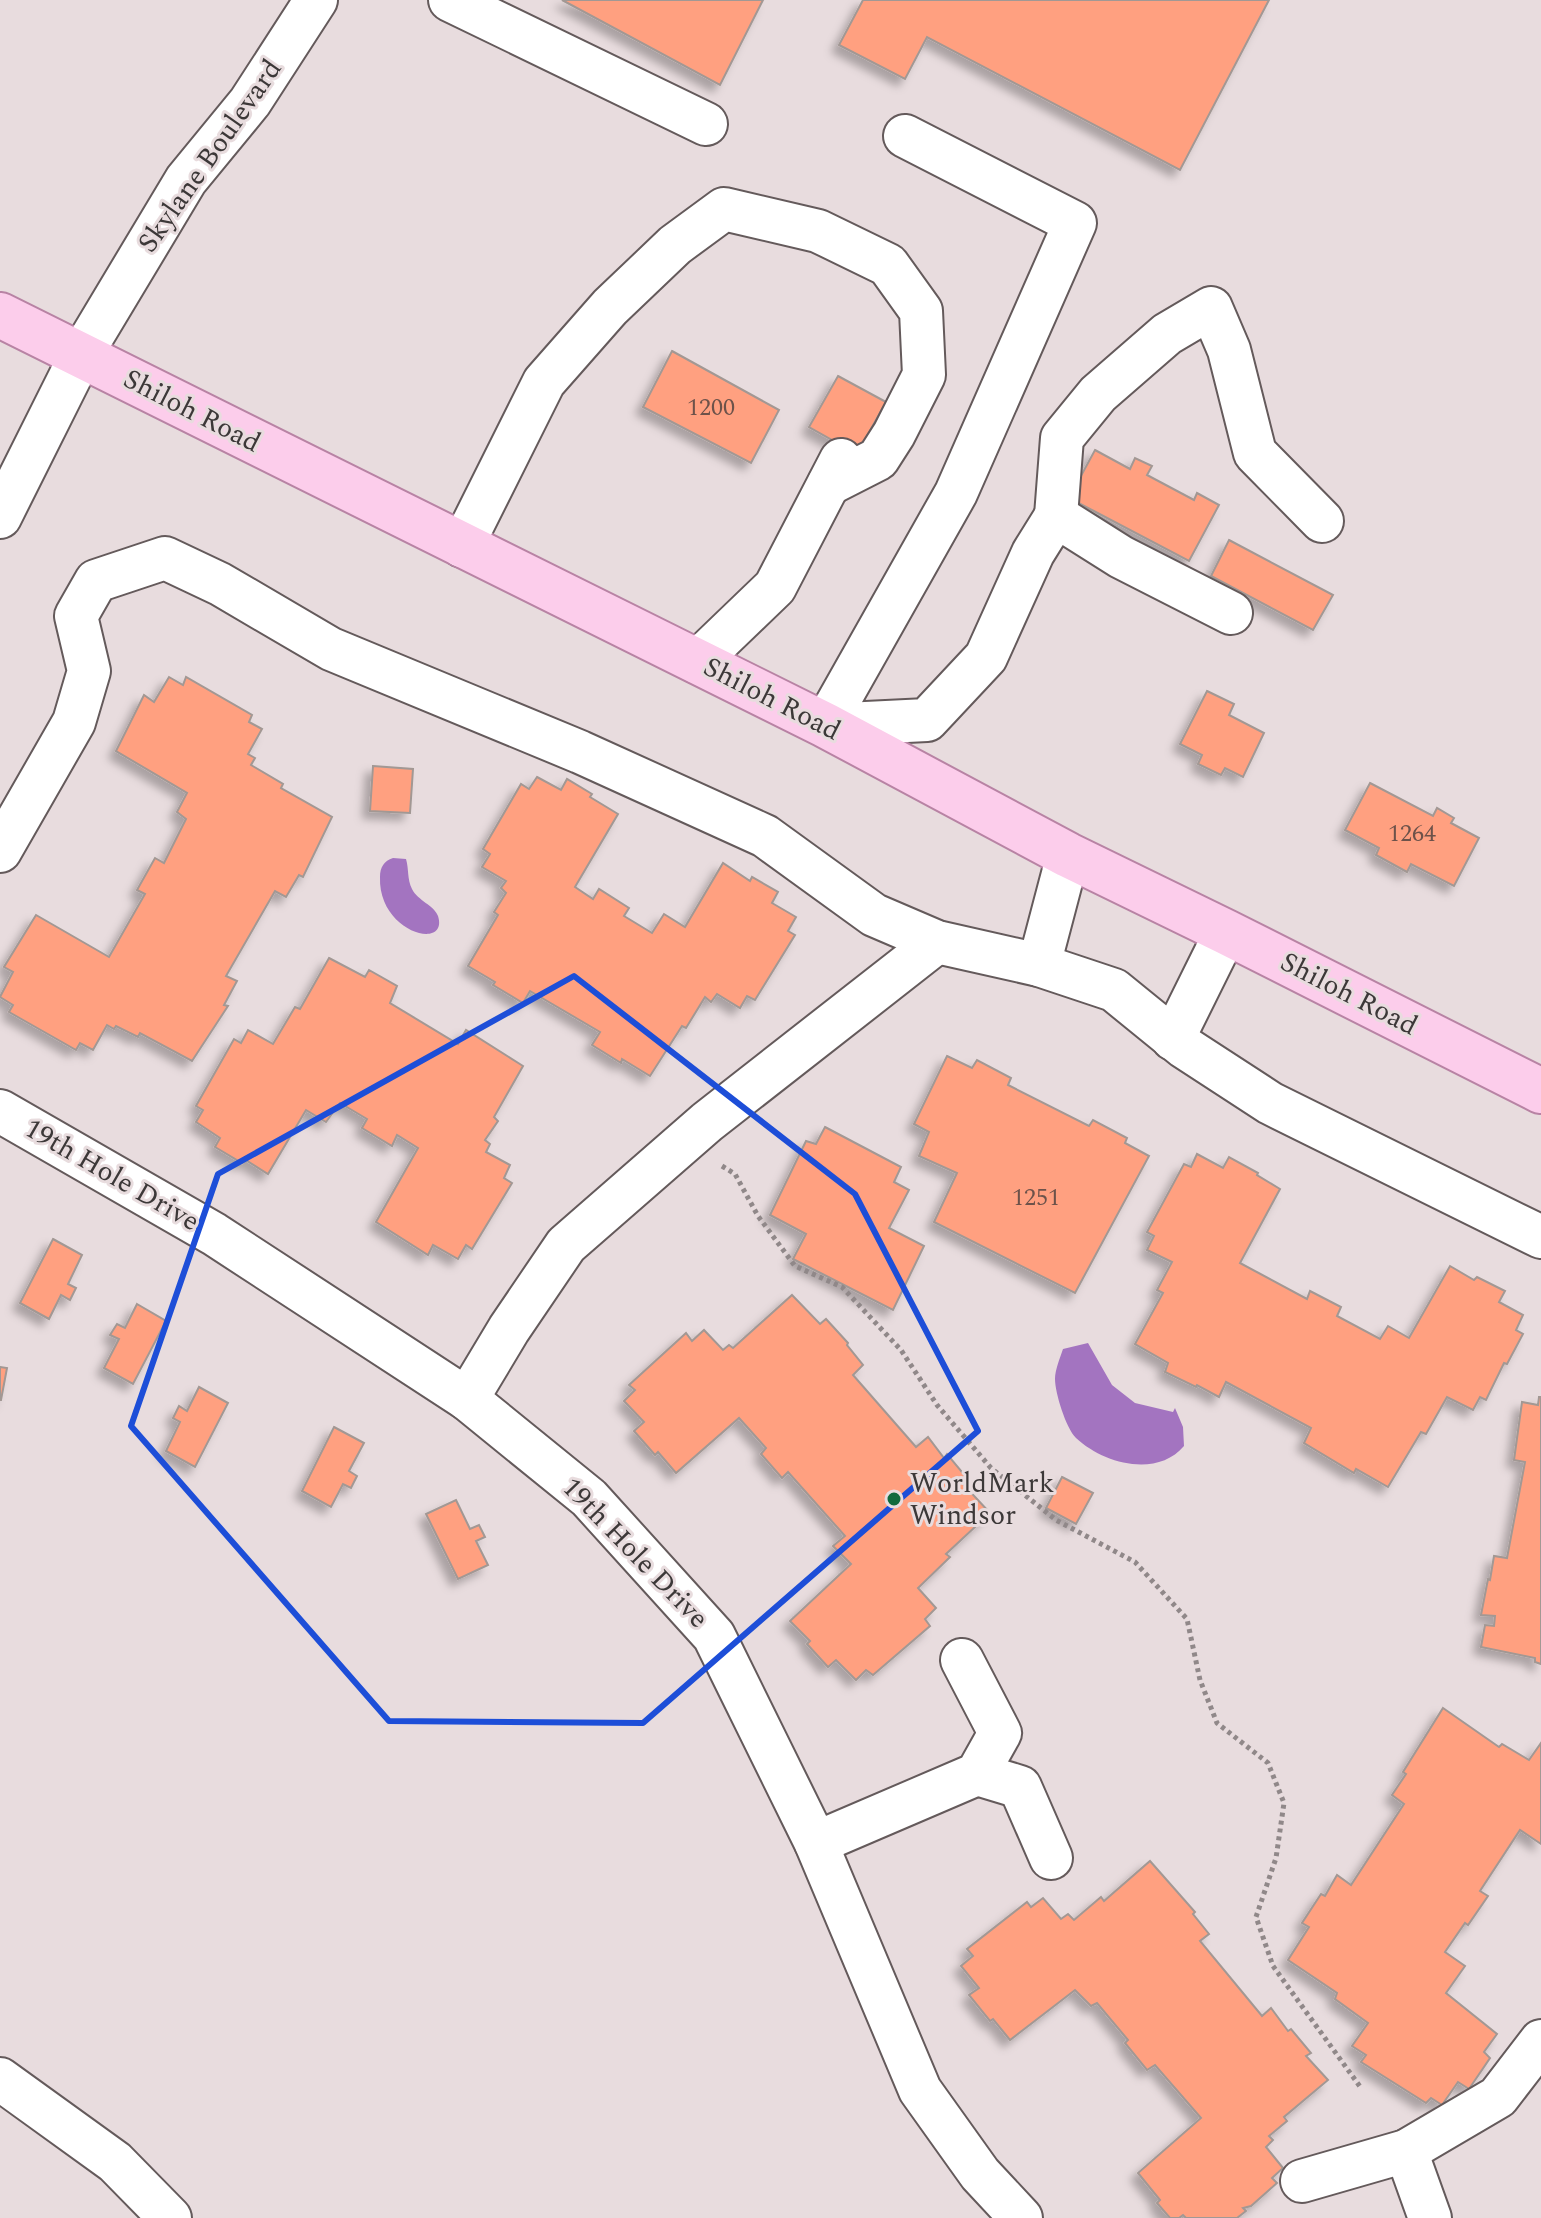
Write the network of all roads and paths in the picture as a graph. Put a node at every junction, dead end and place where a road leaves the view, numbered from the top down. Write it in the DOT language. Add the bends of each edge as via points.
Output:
graph roads {
  1 [pos="316,0"];
  2 [pos="450,0"];
  3 [pos="706,124"];
  4 [pos="905,136"];
  5 [pos="0,315"];
  6 [pos="81,355"];
  7 [pos="1056,516"];
  8 [pos="0,517"];
  9 [pos="1322,521"];
  10 [pos="462,546"];
  11 [pos="1231,613"];
  12 [pos="697,662"];
  13 [pos="825,725"];
  14 [pos="0,851"];
  15 [pos="1068,855"];
  16 [pos="1226,932"];
  17 [pos="937,942"];
  18 [pos="1039,965"];
  19 [pos="1173,1039"];
  20 [pos="1541,1091"];
  21 [pos="0,1111"];
  22 [pos="684,1142"];
  23 [pos="1541,1237"];
  24 [pos="467,1399"];
  25 [pos="962,1660"];
  26 [pos="977,1774"];
  27 [pos="816,1843"];
  28 [pos="1051,1858"];
  29 [pos="1541,2041"];
  30 [pos="0,2079"];
  31 [pos="1361,2088"];
  32 [pos="1406,2151"];
  33 [pos="1302,2181"];
  34 [pos="170,2218"];
  35 [pos="1021,2218"];
  36 [pos="1430,2218"];
  1 -- 6 [label="street, Skylane Boulevard" via="250,102 186,180"];
  2 -- 3 [label="street"];
  4 -- 13 [label="street" via="1075,223 956,493"];
  5 -- 6 [label="main road, Shiloh Road"];
  6 -- 8 [label="street, Skylane Boulevard"];
  6 -- 10 [label="main road, Shiloh Road"];
  7 -- 9 [label="street" via="1062,438 1109,384 1167,334 1211,308 1229,350 1255,453"];
  7 -- 11 [label="street" via="1121,557"];
  7 -- 13 [label="street" via="1033,553 986,657 927,720"];
  10 -- 12 [label="main road, Shiloh Road"];
  10 -- 12 [label="street" via="544,382 642,276 724,209 818,231 888,265 921,311 924,375 878,459 836,470 775,587"];
  12 -- 13 [label="main road, Shiloh Road"];
  13 -- 15 [label="main road, Shiloh Road"];
  14 -- 17 [label="street" via="74,722 89,671 76,616 96,581 165,558 331,649 765,836 874,915"];
  15 -- 16 [label="main road, Shiloh Road"];
  15 -- 18 [label="street"];
  16 -- 19 [label="street"];
  16 -- 20 [label="main road, Shiloh Road"];
  17 -- 18 [label="street"];
  17 -- 22 [label="street"];
  18 -- 19 [label="street" via="1114,990"];
  19 -- 23 [label="street" via="1270,1103"];
  21 -- 24 [label="street, 19th Hole Drive" via="214,1234"];
  22 -- 24 [label="street" via="566,1245"];
  22 -- 31 [label="path" via="735,1174 795,1266 842,1287 862,1308 991,1468 1056,1520 1135,1562 1187,1619 1200,1680 1217,1723 1268,1763 1284,1803 1276,1858 1256,1917 1273,1966"];
  24 -- 27 [label="street, 19th Hole Drive" via="589,1498 714,1636"];
  25 -- 26 [label="street" via="1000,1733"];
  26 -- 27 [label="street"];
  26 -- 28 [label="street" via="1020,1787"];
  27 -- 35 [label="street, 19th Hole Drive" via="920,2090 980,2174"];
  29 -- 32 [label="street" via="1498,2097"];
  30 -- 34 [label="street" via="115,2162"];
  32 -- 33 [label="street"];
  32 -- 36 [label="street"];
}
